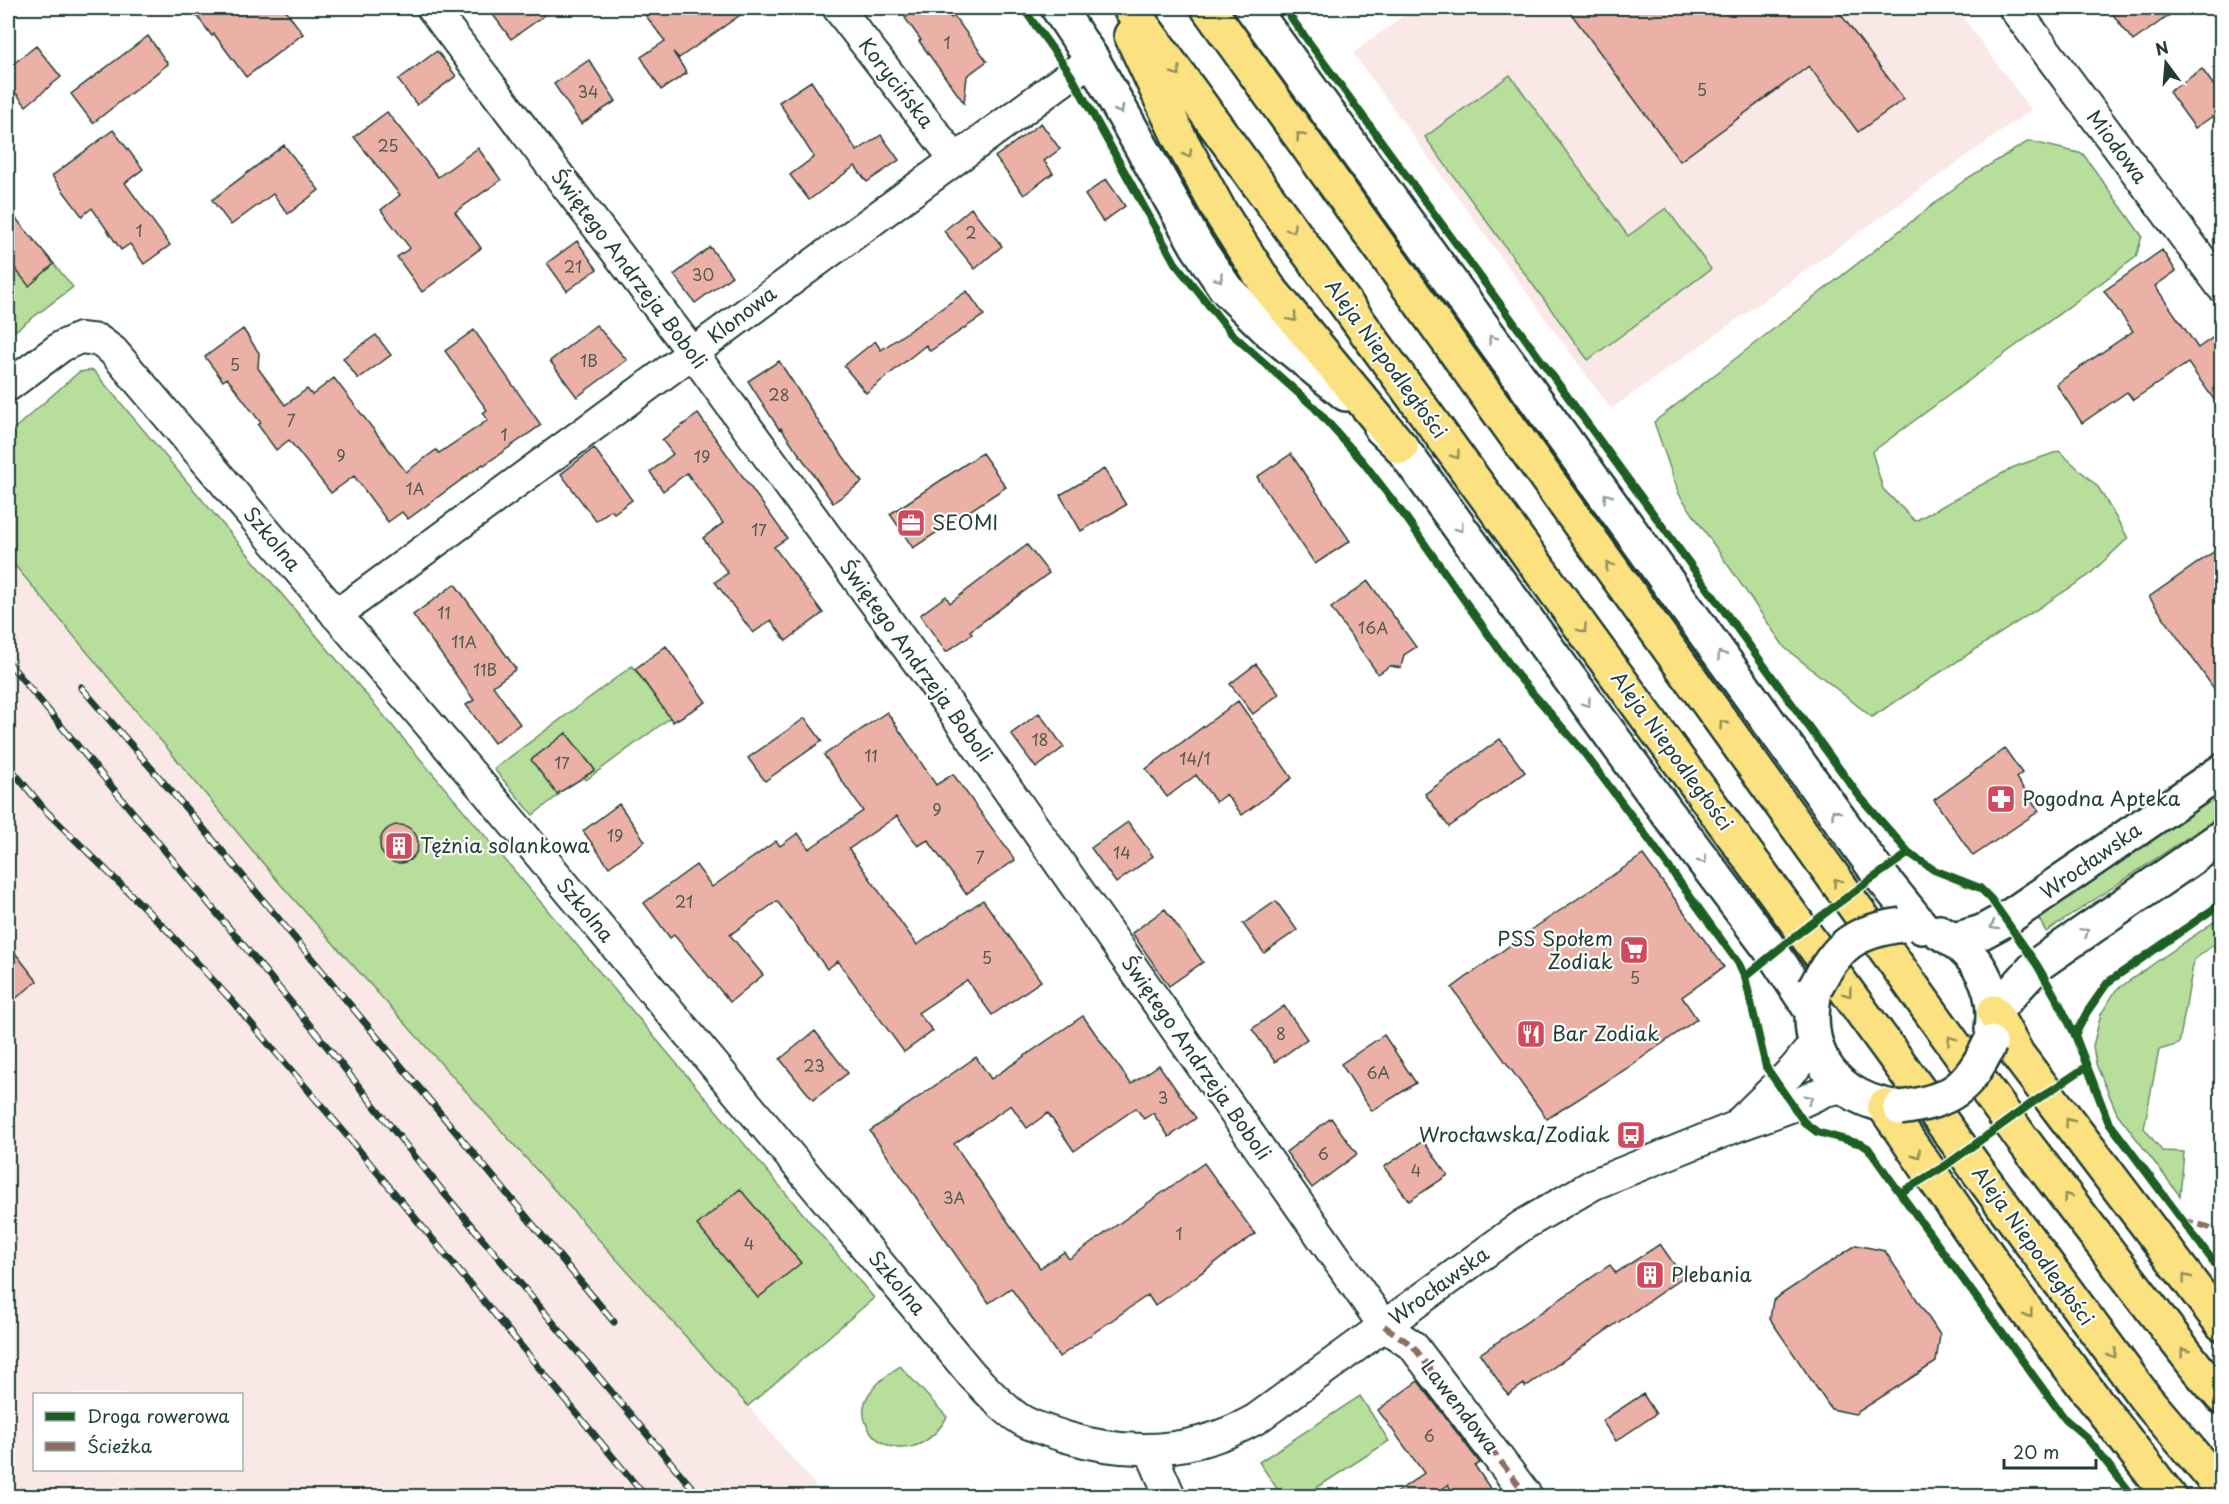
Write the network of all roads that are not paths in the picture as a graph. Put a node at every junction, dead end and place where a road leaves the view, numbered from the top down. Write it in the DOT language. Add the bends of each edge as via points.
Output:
graph roads {
  1 [pos="432,8"];
  2 [pos="838,8"];
  3 [pos="1058,8"];
  4 [pos="1116,8"];
  5 [pos="1130,8"];
  6 [pos="1208,8"];
  7 [pos="1252,8"];
  8 [pos="2014,8"];
  9 [pos="1092,59"];
  10 [pos="954,158"];
  11 [pos="2222,287"];
  12 [pos="692,352"];
  13 [pos="8,386"];
  14 [pos="1401,447"];
  15 [pos="336,615"];
  16 [pos="2222,771"];
  17 [pos="2222,837"];
  18 [pos="1912,926"];
  19 [pos="1954,940"];
  20 [pos="1813,999"];
  21 [pos="1992,1028"];
  22 [pos="1815,1043"];
  23 [pos="1843,1087"];
  24 [pos="1892,1107"];
  25 [pos="1735,1127"];
  26 [pos="2222,1324"];
  27 [pos="1384,1326"];
  28 [pos="2222,1397"];
  29 [pos="1150,1450"];
  30 [pos="2222,1489"];
  31 [pos="1170,1497"];
  32 [pos="1527,1497"];
  33 [pos="2169,1497"];
  1 -- 12 [label="street, Świętego Andrzeja Boboli"];
  2 -- 10 [label="street, Korycińska"];
  3 -- 9 [label="main road"];
  4 -- 14 [label="main road, one-way" via="1178,135 1262,278"];
  5 -- 30 [label="main road, Aleja Niepodległości, one-way" via="2146,1400"];
  28 -- 6 [label="main road, one-way" via="2022,1138"];
  18 -- 7 [label="main road, one-way" via="1879,874"];
  8 -- 11 [label="street, Miodowa"];
  9 -- 10 [label="street, Klonowa"];
  9 -- 14 [label="main road, one-way" via="1197,246 1226,289"];
  10 -- 12 [label="street, Klonowa"];
  12 -- 15 [label="street, Klonowa"];
  12 -- 27 [label="street, Świętego Andrzeja Boboli" via="932,680"];
  13 -- 15 [label="street, Szkolna" via="62,346 80,338 98,340 113,351"];
  14 -- 20 [label="main road, one-way" via="1666,811 1773,953"];
  15 -- 29 [label="street, Szkolna" via="972,1375 1022,1420 1042,1430 1095,1446"];
  16 -- 19 [label="main road, Wrocławska, one-way" via="2006,919 1982,932"];
  21 -- 17 [label="main road, one-way" via="2037,965"];
  18 -- 19 [label="main road"];
  18 -- 20 [label="main road, bridge" via="1874,929 1848,942 1828,962"];
  19 -- 21 [label="main road" via="1983,972 1991,992"];
  20 -- 22 [label="main road"];
  21 -- 24 [label="main road, bridge" via="1977,1070 1956,1091 1930,1104"];
  26 -- 21 [label="main road, one-way" via="2017,1054"];
  22 -- 23 [label="main road" via="1821,1060"];
  22 -- 25 [label="street, Wrocławska"];
  23 -- 24 [label="main road" via="1869,1102"];
  25 -- 23 [label="street, Wrocławska, one-way"];
  24 -- 33 [label="main road, one-way" via="2025,1309"];
  25 -- 27 [label="street, Wrocławska" via="1594,1184 1560,1202"];
  27 -- 29 [label="street, Wrocławska" via="1231,1433"];
  27 -- 32 [label="street, Lawendowa" via="1413,1346"];
  29 -- 31 [label="street"];
}
